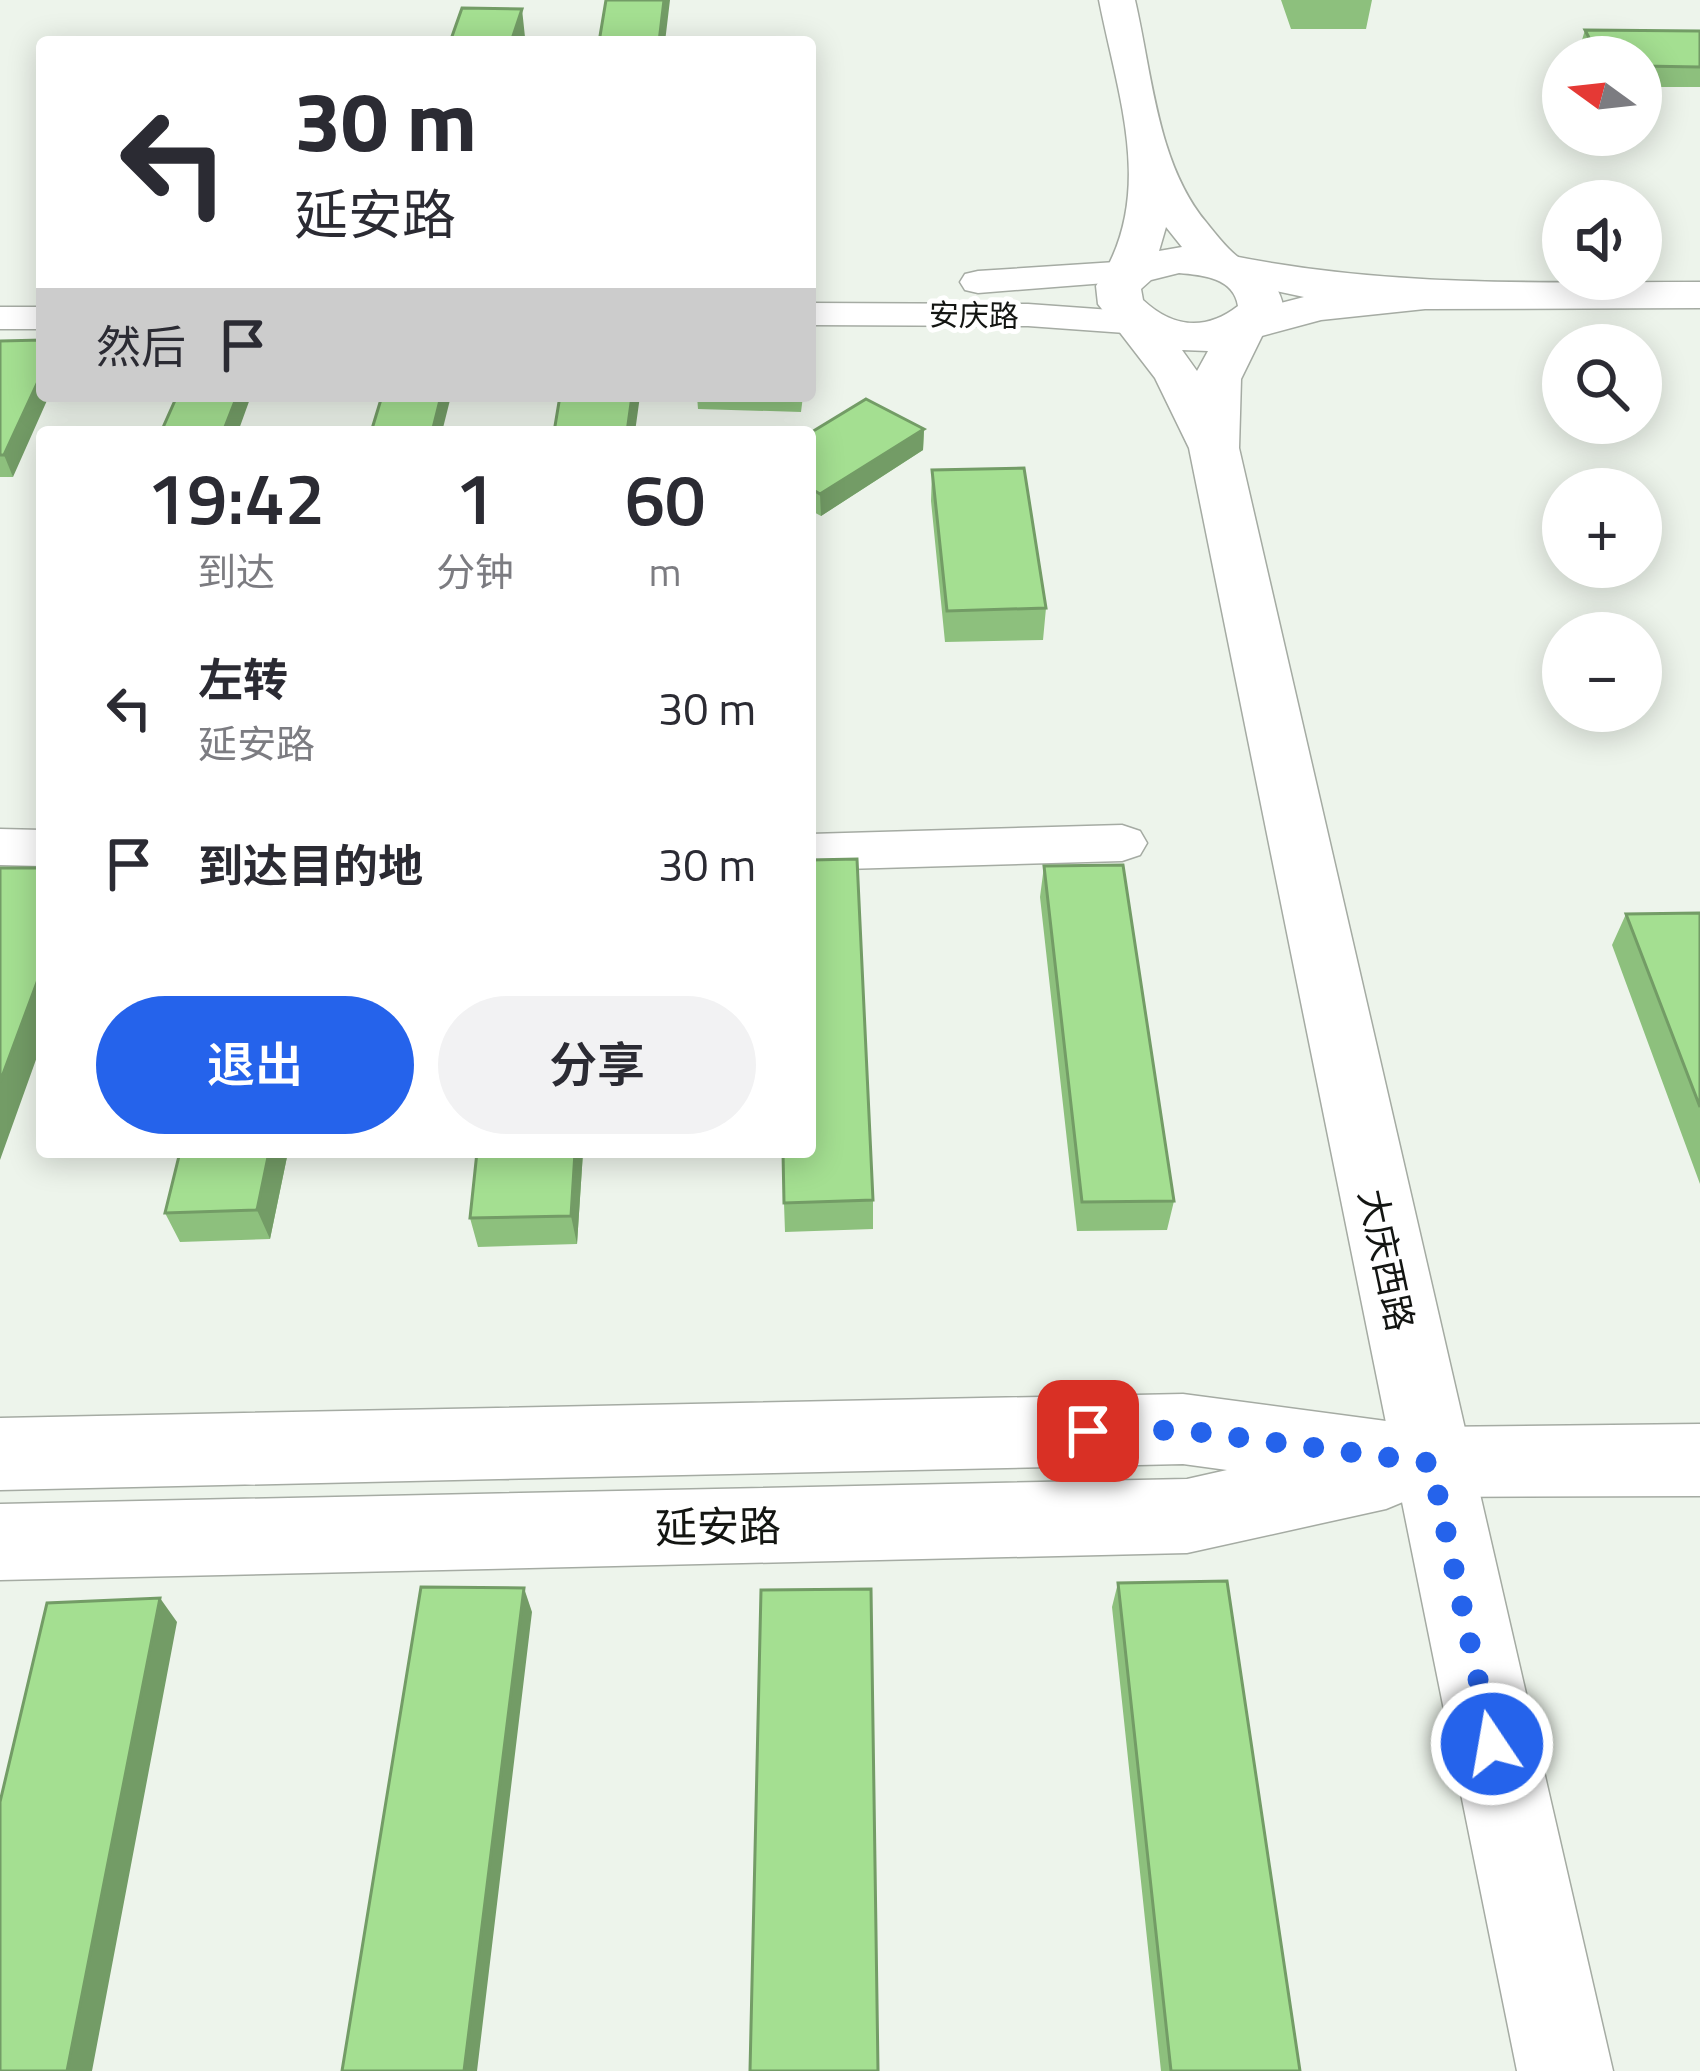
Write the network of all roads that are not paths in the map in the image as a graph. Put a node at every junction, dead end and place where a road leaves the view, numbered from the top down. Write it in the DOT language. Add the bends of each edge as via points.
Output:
graph roads {
  1 [pos="1117,0"];
  2 [pos="1154,170"];
  3 [pos="1223,267"];
  4 [pos="1131,272"];
  5 [pos="816,283"];
  6 [pos="0,284"];
  7 [pos="36,284"];
  8 [pos="1700,295"];
  9 [pos="1425,296"];
  10 [pos="816,314"];
  11 [pos="36,318"];
  12 [pos="0,319"];
  13 [pos="1139,323"];
  14 [pos="1243,327"];
  15 [pos="1214,448"];
  16 [pos="1122,843"];
  17 [pos="0,847"];
  18 [pos="36,848"];
  19 [pos="816,852"];
  20 [pos="0,1454"];
  21 [pos="1700,1460"];
  22 [pos="1431,1463"];
  23 [pos="0,1542"];
  24 [pos="1565,2071"];
  1 -- 2 [label="main road"];
  2 -- 3 [label="main road"];
  2 -- 4 [label="main road"];
  3 -- 4 [label="main road" via="1179,260"];
  3 -- 9 [label="main road" via="1313,286"];
  3 -- 14 [label="main road" via="1261,297 1261,310"];
  4 -- 5 [label="street, 安庆路"];
  4 -- 13 [label="main road" via="1116,290 1117,303"];
  6 -- 7 [label="street"];
  8 -- 9 [label="main road"];
  9 -- 14 [label="main road"];
  10 -- 13 [label="street, 安庆路"];
  11 -- 12 [label="street"];
  13 -- 14 [label="main road" via="1193,337"];
  13 -- 15 [label="main road"];
  14 -- 15 [label="main road" via="1217,379"];
  15 -- 22 [label="main road, 大庆西路"];
  16 -- 19 [label="street"];
  17 -- 18 [label="street"];
  20 -- 22 [label="main road, 延安路" via="1183,1430"];
  21 -- 22 [label="main road, 延安路"];
  22 -- 23 [label="main road, 延安路" via="1187,1516"];
  22 -- 24 [label="main road, 大庆西路"];
}
